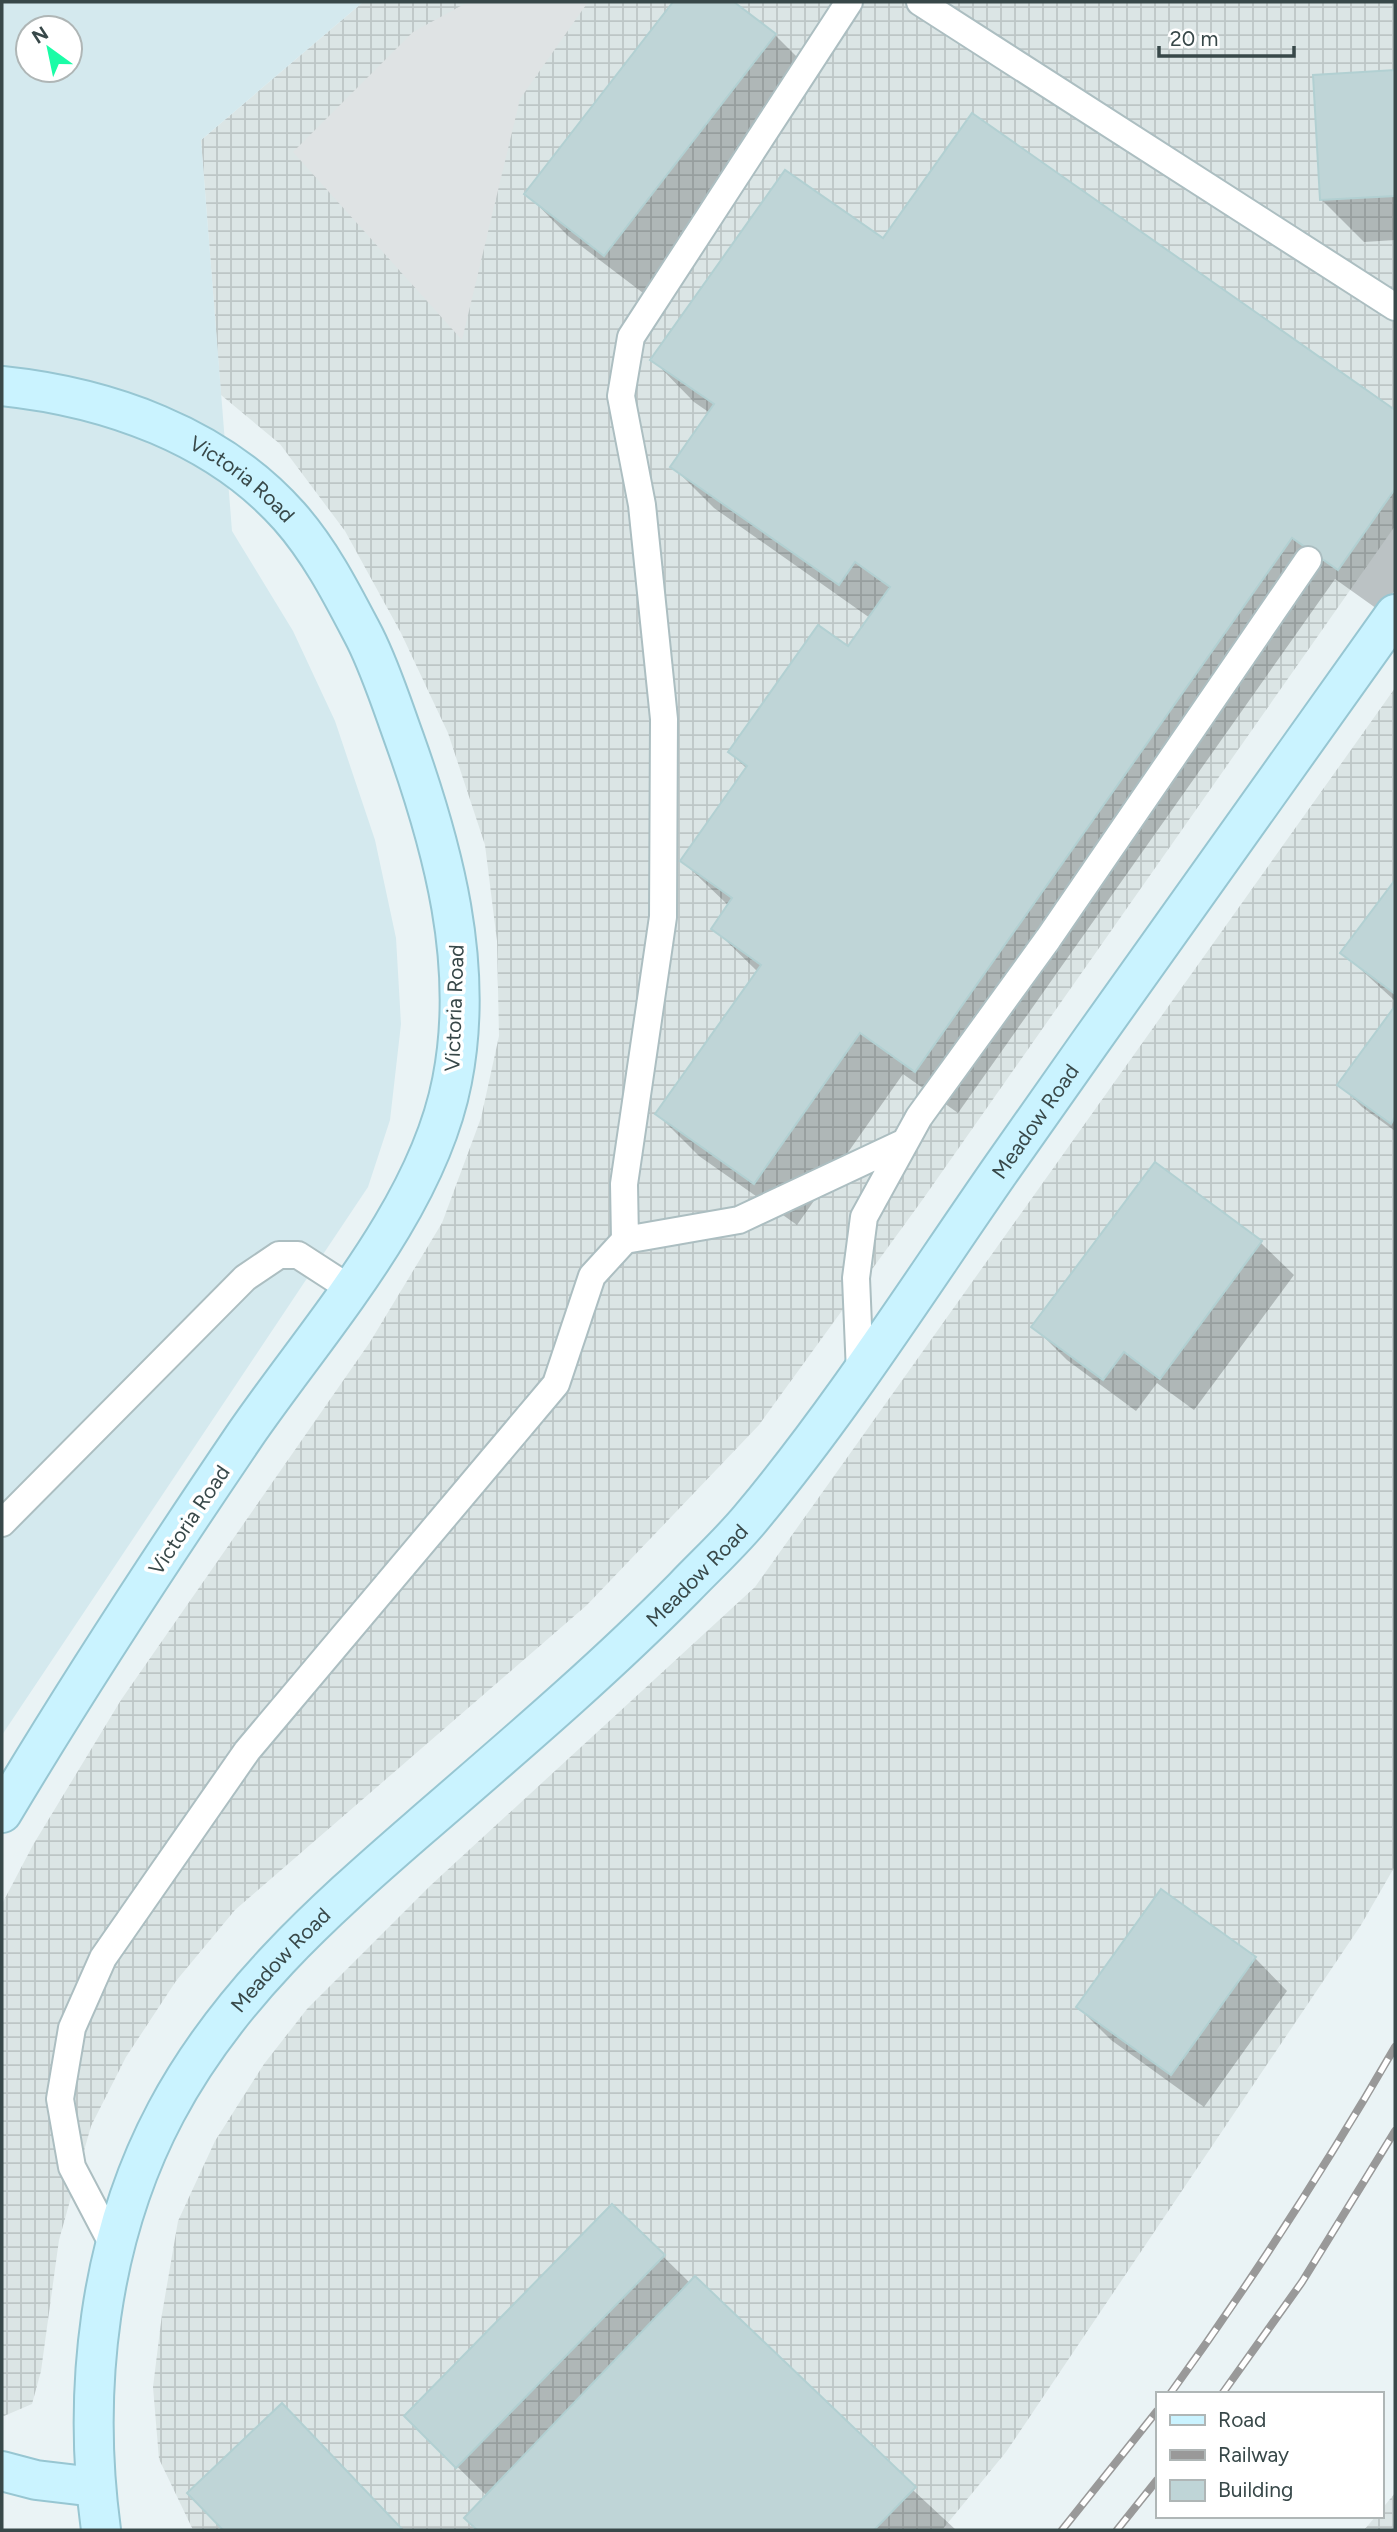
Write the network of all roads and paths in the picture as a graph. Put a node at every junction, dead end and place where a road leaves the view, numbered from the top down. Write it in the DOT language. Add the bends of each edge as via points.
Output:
graph roads {
  1 [pos="849,2"];
  2 [pos="920,2"];
  3 [pos="1395,307"];
  4 [pos="2,386"];
  5 [pos="1308,560"];
  6 [pos="1395,614"];
  7 [pos="905,1142"];
  8 [pos="625,1240"];
  9 [pos="349,1288"];
  10 [pos="860,1373"];
  11 [pos="2,1523"];
  12 [pos="2,1813"];
  13 [pos="114,2247"];
  14 [pos="2,2470"];
  15 [pos="95,2487"];
  16 [pos="101,2530"];
  1 -- 8 [label="lane" via="631,337 621,396 642,505 664,719 663,917 624,1184"];
  2 -- 3 [label="lane"];
  4 -- 9 [label="main road, Victoria Road" via="42,390 154,421 238,467 306,538 336,581 375,659 436,839 452,902 458,1040 452,1083 428,1154 398,1219"];
  5 -- 7 [label="lane"];
  6 -- 10 [label="main road, Meadow Road"];
  7 -- 8 [label="lane" via="739,1220"];
  7 -- 10 [label="lane" via="864,1217 856,1278"];
  8 -- 13 [label="lane" via="592,1276 556,1384 247,1751 103,1958 72,2028 60,2099 72,2167"];
  9 -- 11 [label="lane" via="298,1255 279,1255 245,1278"];
  9 -- 12 [label="main road, Victoria Road" via="74,1691"];
  10 -- 13 [label="main road, Meadow Road" via="747,1523 638,1634 329,1907 232,2009 165,2113"];
  13 -- 15 [label="main road, Meadow Road" via="97,2346"];
  14 -- 15 [label="main road" via="36,2480"];
  15 -- 16 [label="main road, Meadow Road"];
}
